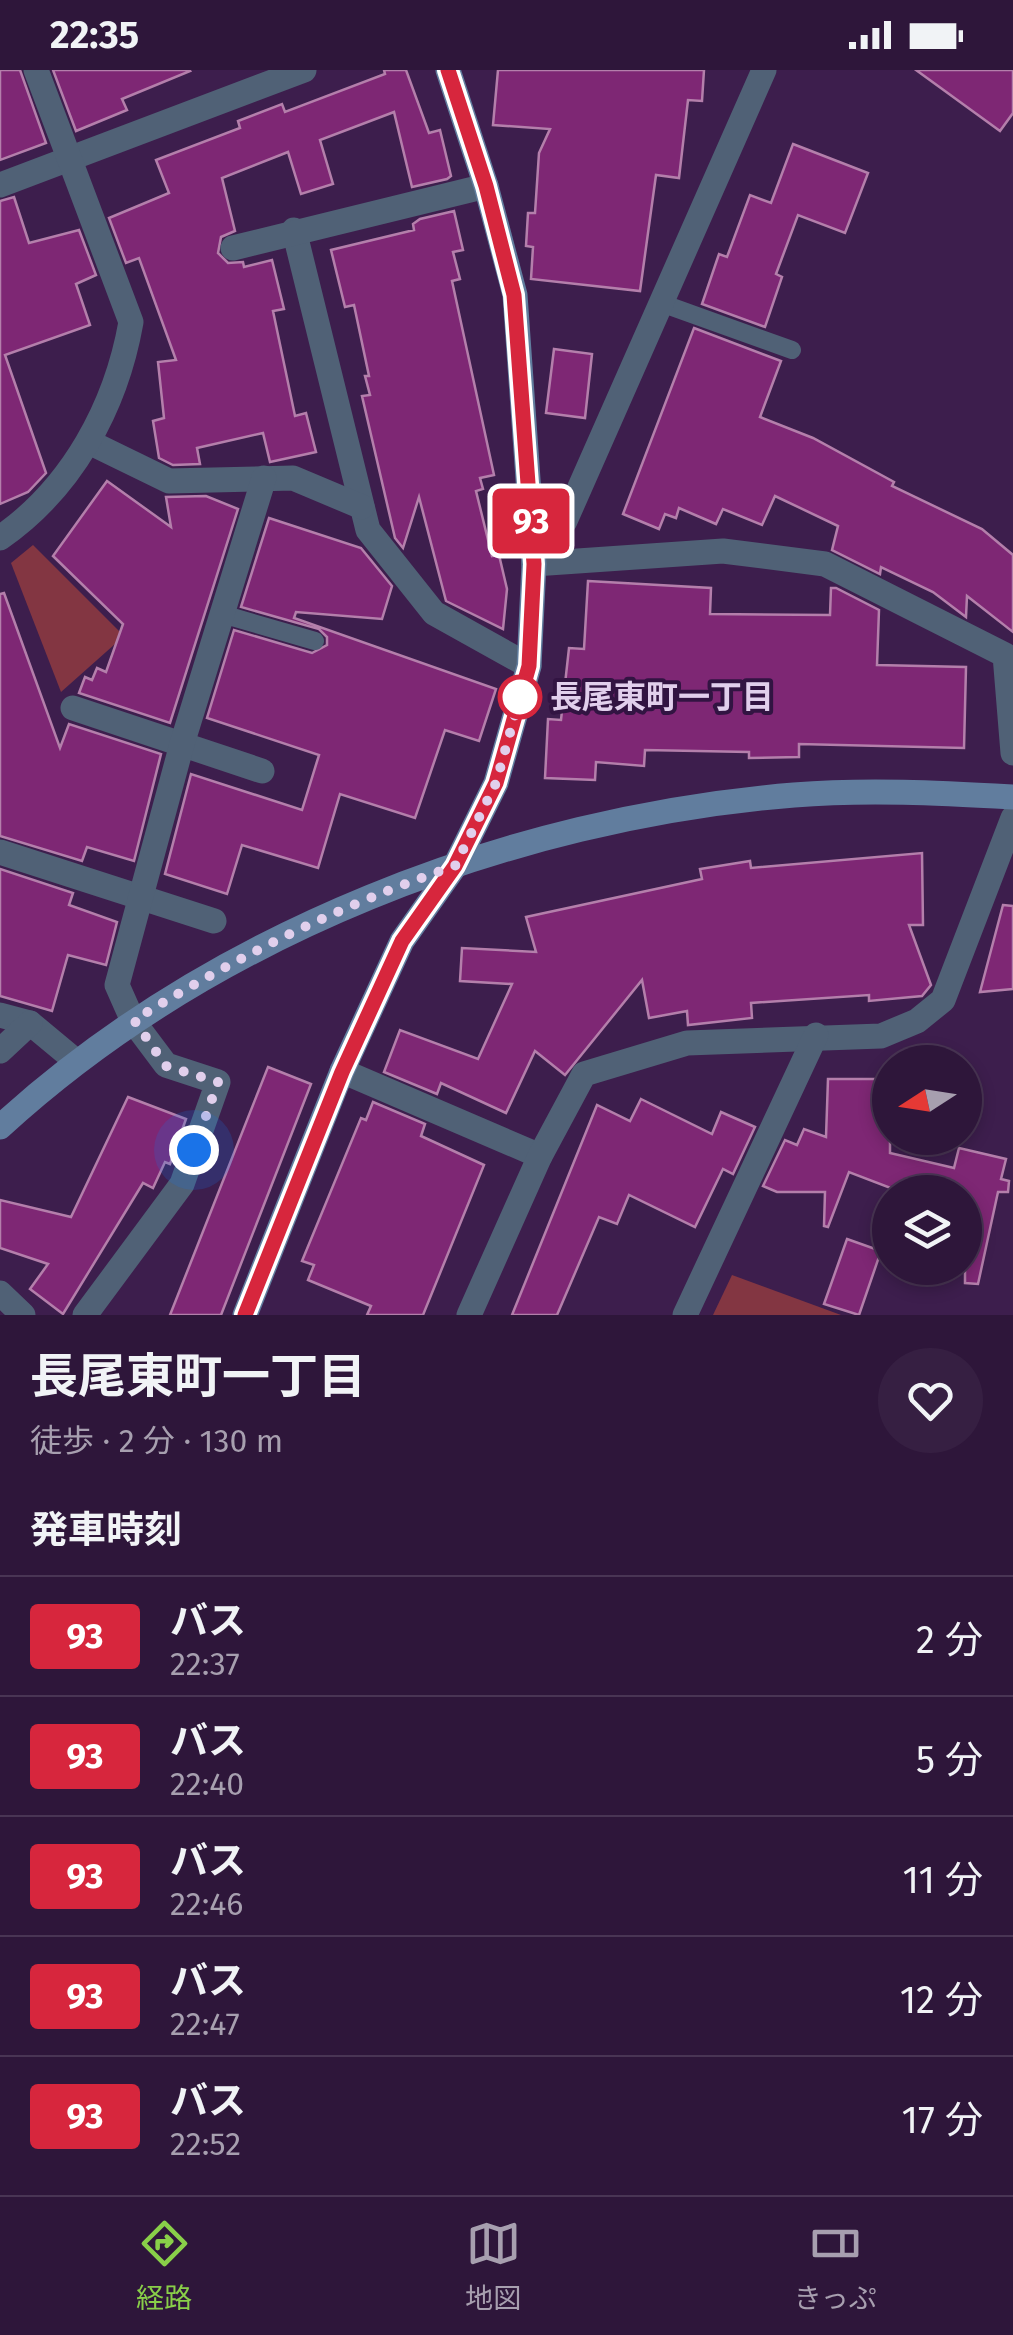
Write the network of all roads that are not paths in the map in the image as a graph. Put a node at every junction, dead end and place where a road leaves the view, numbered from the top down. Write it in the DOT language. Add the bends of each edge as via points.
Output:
graph roads {
  1 [pos="36,70"];
  2 [pos="304,70"];
  3 [pos="448,70"];
  4 [pos="764,70"];
  5 [pos="245,81"];
  6 [pos="71,161"];
  7 [pos="0,185"];
  8 [pos="486,186"];
  9 [pos="294,230"];
  10 [pos="232,248"];
  11 [pos="661,303"];
  12 [pos="792,350"];
  13 [pos="91,443"];
  14 [pos="264,478"];
  15 [pos="362,507"];
  16 [pos="0,538"];
  17 [pos="534,564"];
  18 [pos="222,614"];
  19 [pos="315,641"];
  20 [pos="529,666"];
  21 [pos="74,708"];
  22 [pos="182,744"];
  23 [pos="1013,753"];
  24 [pos="262,770"];
  25 [pos="1013,797"];
  26 [pos="1013,818"];
  27 [pos="0,852"];
  28 [pos="455,866"];
  29 [pos="141,897"];
  30 [pos="214,922"];
  31 [pos="0,1015"];
  32 [pos="134,1020"];
  33 [pos="30,1024"];
  34 [pos="816,1035"];
  35 [pos="0,1051"];
  36 [pos="78,1062"];
  37 [pos="342,1072"];
  38 [pos="0,1127"];
  39 [pos="540,1156"];
  40 [pos="0,1293"];
  41 [pos="23,1315"];
  42 [pos="85,1315"];
  43 [pos="245,1315"];
  44 [pos="469,1315"];
  45 [pos="685,1315"];
  1 -- 6 [label="street"];
  2 -- 5 [label="street"];
  3 -- 8 [label="street"];
  4 -- 11 [label="street"];
  5 -- 6 [label="street"];
  6 -- 7 [label="street"];
  6 -- 13 [label="street" via="131,322 124,365"];
  8 -- 9 [label="street"];
  8 -- 17 [label="street" via="514,295"];
  9 -- 10 [label="street"];
  9 -- 15 [label="street"];
  11 -- 12 [label="lane"];
  11 -- 17 [label="street" via="565,520"];
  13 -- 14 [label="street" via="169,481"];
  13 -- 16 [label="street"];
  14 -- 15 [label="street" via="293,478"];
  14 -- 18 [label="street"];
  15 -- 20 [label="street" via="368,530 434,614"];
  17 -- 20 [label="street"];
  17 -- 23 [label="street" via="724,551 825,564 1004,654"];
  18 -- 19 [label="lane"];
  18 -- 22 [label="street"];
  20 -- 28 [label="street" via="496,783"];
  21 -- 22 [label="street"];
  22 -- 24 [label="street"];
  22 -- 29 [label="street"];
  25 -- 28 [label="street" via="906,792 737,801 603,826"];
  26 -- 34 [label="street" via="942,1000 881,1036"];
  27 -- 29 [label="street"];
  28 -- 32 [label="street" via="354,901 229,962"];
  28 -- 37 [label="street" via="402,941"];
  29 -- 30 [label="street"];
  29 -- 32 [label="street" via="117,985"];
  31 -- 33 [label="street"];
  32 -- 36 [label="street"];
  32 -- 42 [label="street" via="166,1066 218,1082 182,1184"];
  33 -- 35 [label="street"];
  33 -- 36 [label="street"];
  34 -- 39 [label="street" via="687,1044 584,1074"];
  34 -- 45 [label="street"];
  36 -- 38 [label="street"];
  37 -- 39 [label="street"];
  37 -- 43 [label="street"];
  39 -- 44 [label="street"];
  40 -- 41 [label="street"];
}
